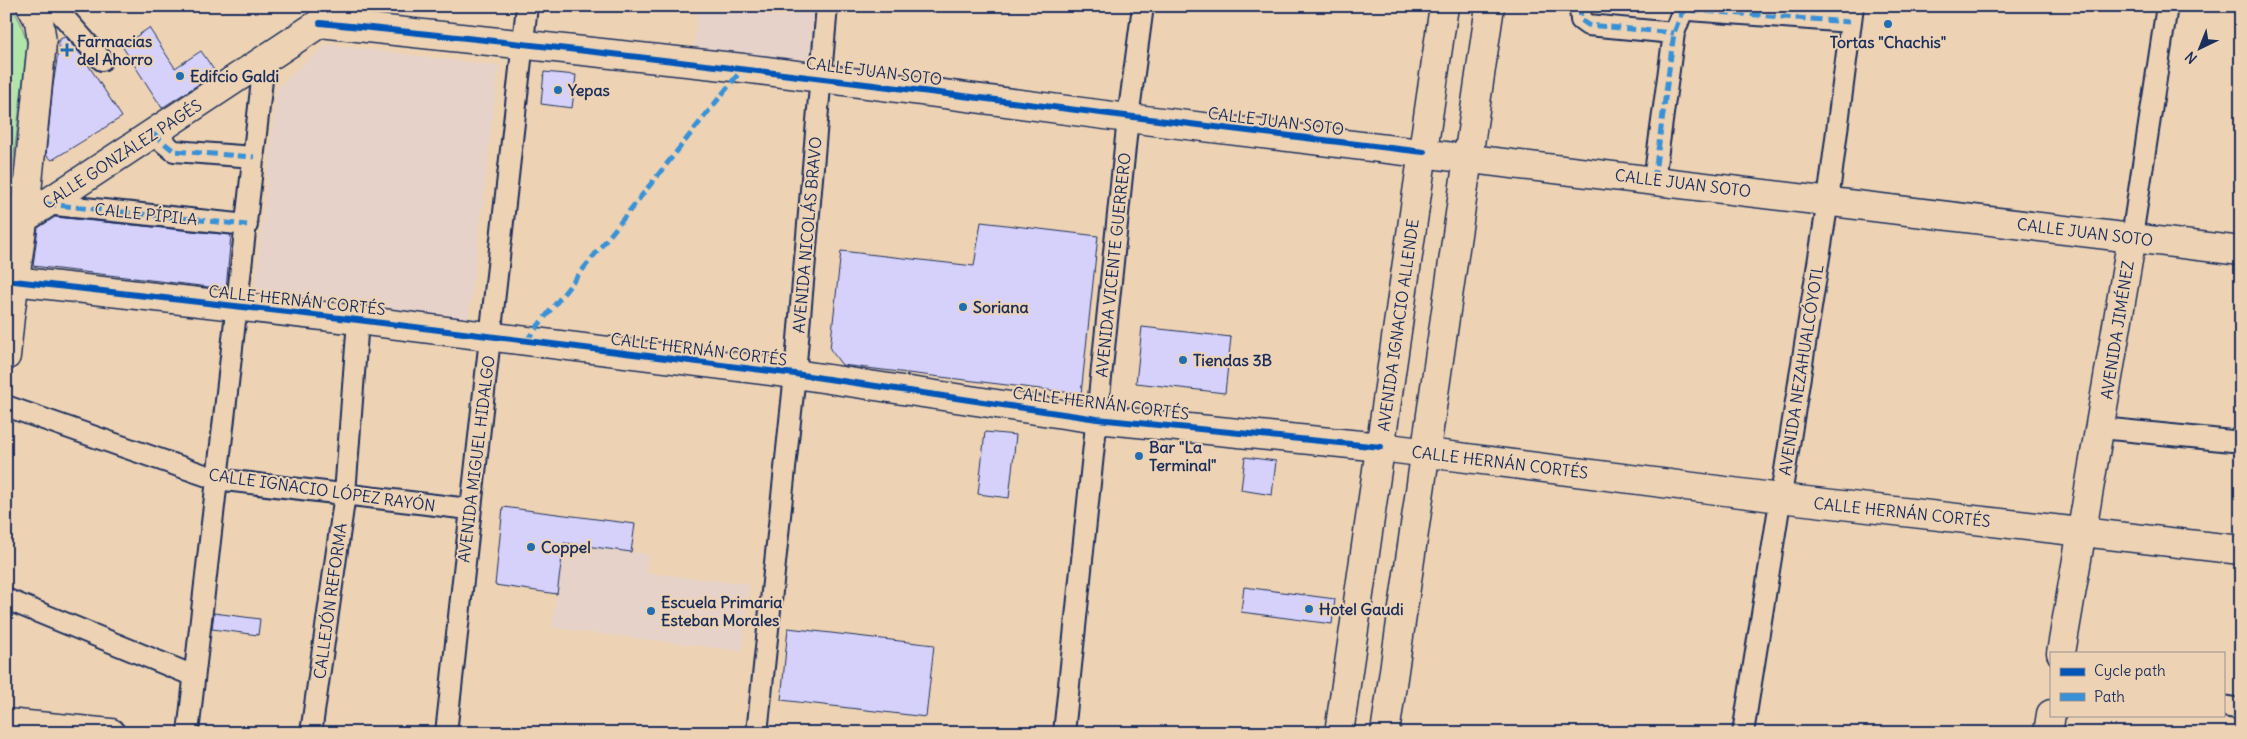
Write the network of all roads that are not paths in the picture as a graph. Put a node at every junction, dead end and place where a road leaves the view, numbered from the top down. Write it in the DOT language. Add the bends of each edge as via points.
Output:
graph roads {
  1 [pos="346,6"];
  2 [pos="527,6"];
  3 [pos="827,6"];
  4 [pos="1143,6"];
  5 [pos="1444,6"];
  6 [pos="1490,6"];
  7 [pos="1580,6"];
  8 [pos="2167,6"];
  9 [pos="40,10"];
  10 [pos="1852,14"];
  11 [pos="320,23"];
  12 [pos="1674,33"];
  13 [pos="522,43"];
  14 [pos="102,60"];
  15 [pos="264,62"];
  16 [pos="820,78"];
  17 [pos="1128,118"];
  18 [pos="153,134"];
  19 [pos="1424,152"];
  20 [pos="254,157"];
  21 [pos="1466,158"];
  22 [pos="1654,180"];
  23 [pos="1828,201"];
  24 [pos="46,204"];
  25 [pos="24,219"];
  26 [pos="247,225"];
  27 [pos="2132,237"];
  28 [pos="2241,251"];
  29 [pos="14,281"];
  30 [pos="238,307"];
  31 [pos="8,318"];
  32 [pos="358,320"];
  33 [pos="490,336"];
  34 [pos="6,356"];
  35 [pos="795,374"];
  36 [pos="6,406"];
  37 [pos="1097,419"];
  38 [pos="2101,428"];
  39 [pos="2232,441"];
  40 [pos="1381,447"];
  41 [pos="1427,453"];
  42 [pos="216,479"];
  43 [pos="345,494"];
  44 [pos="1780,498"];
  45 [pos="470,509"];
  46 [pos="2083,532"];
  47 [pos="2241,550"];
  48 [pos="6,599"];
  49 [pos="2061,652"];
  50 [pos="194,676"];
  51 [pos="2224,706"];
  52 [pos="2241,709"];
  53 [pos="2051,716"];
  54 [pos="6,723"];
  55 [pos="111,733"];
  56 [pos="188,733"];
  57 [pos="312,733"];
  58 [pos="446,733"];
  59 [pos="757,733"];
  60 [pos="1064,733"];
  61 [pos="1339,733"];
  62 [pos="1385,733"];
  63 [pos="1743,733"];
  64 [pos="2048,733"];
  1 -- 11 [label="street, CALLE GONZÁLEZ PAGÉS"];
  2 -- 13 [label="street, AVENIDA MIGUEL HIDALGO"];
  3 -- 16 [label="street, AVENIDA NICOLÁS BRAVO"];
  4 -- 17 [label="street, AVENIDA VICENTE GUERRERO"];
  5 -- 19 [label="main road, AVENIDA IGNACIO ALLENDE"];
  6 -- 21 [label="main road"];
  7 -- 12 [label="street" via="1581,20 1588,24"];
  8 -- 27 [label="street, AVENIDA JIMÉNEZ"];
  9 -- 14 [label="street"];
  9 -- 25 [label="main road" via="42,42"];
  10 -- 12 [label="street" via="1689,10 1678,18"];
  10 -- 23 [label="street, AVENIDA NEZAHUALCÓYOTL"];
  11 -- 13 [label="main road, CALLE JUAN SOTO"];
  11 -- 15 [label="main road, CALLE GONZÁLEZ PAGÉS"];
  12 -- 22 [label="street"];
  13 -- 16 [label="main road, CALLE JUAN SOTO"];
  13 -- 33 [label="street, AVENIDA MIGUEL HIDALGO"];
  15 -- 18 [label="main road, CALLE GONZÁLEZ PAGÉS"];
  15 -- 20 [label="street"];
  16 -- 17 [label="main road, CALLE JUAN SOTO"];
  16 -- 35 [label="street, AVENIDA NICOLÁS BRAVO"];
  17 -- 19 [label="main road, CALLE JUAN SOTO"];
  17 -- 37 [label="street, AVENIDA VICENTE GUERRERO"];
  18 -- 20 [label="street" via="174,151"];
  18 -- 24 [label="main road, CALLE GONZÁLEZ PAGÉS"];
  19 -- 21 [label="main road, CALLE JUAN SOTO"];
  19 -- 40 [label="main road, AVENIDA IGNACIO ALLENDE"];
  20 -- 26 [label="street"];
  21 -- 22 [label="main road, CALLE JUAN SOTO"];
  21 -- 41 [label="main road"];
  22 -- 23 [label="main road, CALLE JUAN SOTO"];
  23 -- 27 [label="main road, CALLE JUAN SOTO"];
  23 -- 44 [label="street, AVENIDA NEZAHUALCÓYOTL"];
  24 -- 25 [label="main road, CALLE GONZÁLEZ PAGÉS"];
  24 -- 26 [label="street, CALLE PÍPILA"];
  25 -- 29 [label="main road"];
  26 -- 30 [label="street"];
  27 -- 28 [label="main road, CALLE JUAN SOTO"];
  27 -- 38 [label="main road, AVENIDA JIMÉNEZ"];
  29 -- 30 [label="main road, CALLE HERNÁN CORTÉS"];
  29 -- 31 [label="main road"];
  30 -- 32 [label="main road, CALLE HERNÁN CORTÉS"];
  30 -- 42 [label="street"];
  31 -- 34 [label="main road"];
  32 -- 33 [label="main road, CALLE HERNÁN CORTÉS"];
  32 -- 43 [label="street, CALLEJÓN REFORMA"];
  33 -- 35 [label="main road, CALLE HERNÁN CORTÉS"];
  33 -- 45 [label="street, AVENIDA MIGUEL HIDALGO"];
  35 -- 37 [label="main road, CALLE HERNÁN CORTÉS"];
  35 -- 59 [label="street, AVENIDA NICOLÁS BRAVO"];
  36 -- 42 [label="street, CALLE IGNACIO LÓPEZ RAYÓN"];
  37 -- 40 [label="main road, CALLE HERNÁN CORTÉS"];
  37 -- 60 [label="street, AVENIDA VICENTE GUERRERO"];
  38 -- 39 [label="street"];
  38 -- 46 [label="main road, AVENIDA JIMÉNEZ"];
  40 -- 41 [label="main road, CALLE HERNÁN CORTÉS"];
  40 -- 61 [label="main road, AVENIDA IGNACIO ALLENDE"];
  41 -- 44 [label="main road, CALLE HERNÁN CORTÉS"];
  41 -- 62 [label="main road"];
  42 -- 43 [label="street, CALLE IGNACIO LÓPEZ RAYÓN"];
  42 -- 50 [label="street"];
  43 -- 45 [label="street, CALLE IGNACIO LÓPEZ RAYÓN"];
  43 -- 57 [label="street, CALLEJÓN REFORMA"];
  44 -- 46 [label="main road, CALLE HERNÁN CORTÉS"];
  44 -- 63 [label="street, AVENIDA NEZAHUALCÓYOTL"];
  45 -- 58 [label="street, AVENIDA MIGUEL HIDALGO"];
  46 -- 47 [label="main road, CALLE HERNÁN CORTÉS"];
  46 -- 49 [label="main road, AVENIDA JIMÉNEZ"];
  48 -- 50 [label="street"];
  50 -- 56 [label="street"];
  51 -- 52 [label="street"];
  53 -- 64 [label="main road"];
  54 -- 55 [label="main road"];
}
